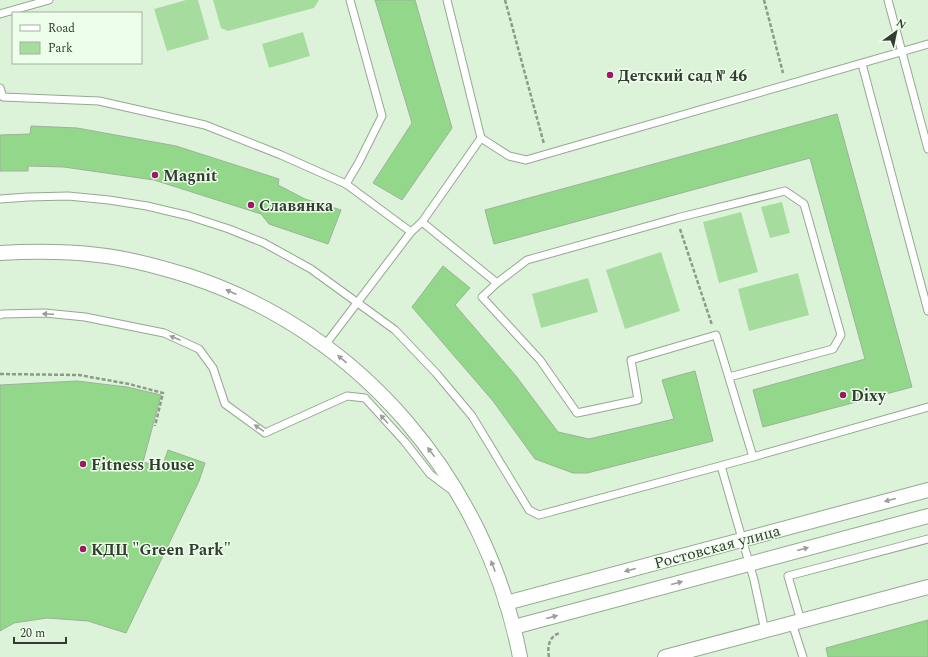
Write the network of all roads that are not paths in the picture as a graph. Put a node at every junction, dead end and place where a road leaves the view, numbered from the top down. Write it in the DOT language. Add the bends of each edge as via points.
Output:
graph roads {
  1 [pos="49,0"];
  2 [pos="350,0"];
  3 [pos="447,0"];
  4 [pos="888,0"];
  5 [pos="0,14"];
  6 [pos="928,44"];
  7 [pos="903,51"];
  8 [pos="862,64"];
  9 [pos="0,88"];
  10 [pos="481,138"];
  11 [pos="928,148"];
  12 [pos="346,184"];
  13 [pos="0,199"];
  14 [pos="422,222"];
  15 [pos="411,232"];
  16 [pos="0,253"];
  17 [pos="497,283"];
  18 [pos="357,302"];
  19 [pos="928,311"];
  20 [pos="0,315"];
  21 [pos="325,345"];
  22 [pos="729,377"];
  23 [pos="928,407"];
  24 [pos="753,457"];
  25 [pos="721,466"];
  26 [pos="928,490"];
  27 [pos="460,496"];
  28 [pos="928,516"];
  29 [pos="743,539"];
  30 [pos="928,539"];
  31 [pos="749,564"];
  32 [pos="928,587"];
  33 [pos="506,603"];
  34 [pos="796,622"];
  35 [pos="514,627"];
  36 [pos="765,631"];
  37 [pos="520,657"];
  38 [pos="665,657"];
  39 [pos="803,657"];
  1 -- 5 [label="lane"];
  2 -- 12 [label="lane" via="382,116"];
  3 -- 10 [label="lane"];
  4 -- 7 [label="lane"];
  6 -- 7 [label="lane"];
  7 -- 8 [label="lane"];
  7 -- 11 [label="lane"];
  8 -- 10 [label="lane" via="526,160 508,156"];
  8 -- 19 [label="lane"];
  9 -- 12 [label="lane" via="3,97 99,101 205,125"];
  10 -- 14 [label="lane"];
  12 -- 15 [label="lane"];
  13 -- 18 [label="lane" via="68,196 147,206 189,216 264,243 311,269"];
  14 -- 15 [label="lane"];
  14 -- 17 [label="lane"];
  15 -- 18 [label="lane"];
  21 -- 16 [label="street, one-way" via="273,312 224,289 159,266 99,255 37,251"];
  17 -- 22 [label="lane" via="482,297 540,360 577,412 638,400 631,360 716,335"];
  17 -- 22 [label="lane" via="527,260 784,191 804,204 841,335 833,349"];
  18 -- 21 [label="lane"];
  18 -- 25 [label="lane" via="395,330 436,373 472,416 529,510 540,515"];
  27 -- 20 [label="lane, one-way" via="430,474 365,398 347,396 265,433 225,404 213,368 199,349 164,333 85,317 45,313"];
  27 -- 21 [label="street, one-way" via="416,432 373,385"];
  22 -- 24 [label="lane"];
  23 -- 24 [label="lane"];
  24 -- 25 [label="lane"];
  25 -- 29 [label="lane"];
  26 -- 29 [label="street, Ростовская улица, one-way"];
  33 -- 27 [label="street, one-way" via="478,530"];
  31 -- 28 [label="street, Ростовская улица, one-way"];
  29 -- 31 [label="lane"];
  29 -- 33 [label="street, Ростовская улица, one-way"];
  30 -- 34 [label="lane" via="788,576"];
  35 -- 31 [label="street, Ростовская улица, one-way"];
  31 -- 36 [label="lane"];
  32 -- 34 [label="street"];
  33 -- 35 [label="street"];
  34 -- 36 [label="street"];
  34 -- 39 [label="lane"];
  35 -- 37 [label="street"];
  36 -- 38 [label="street"];
}
